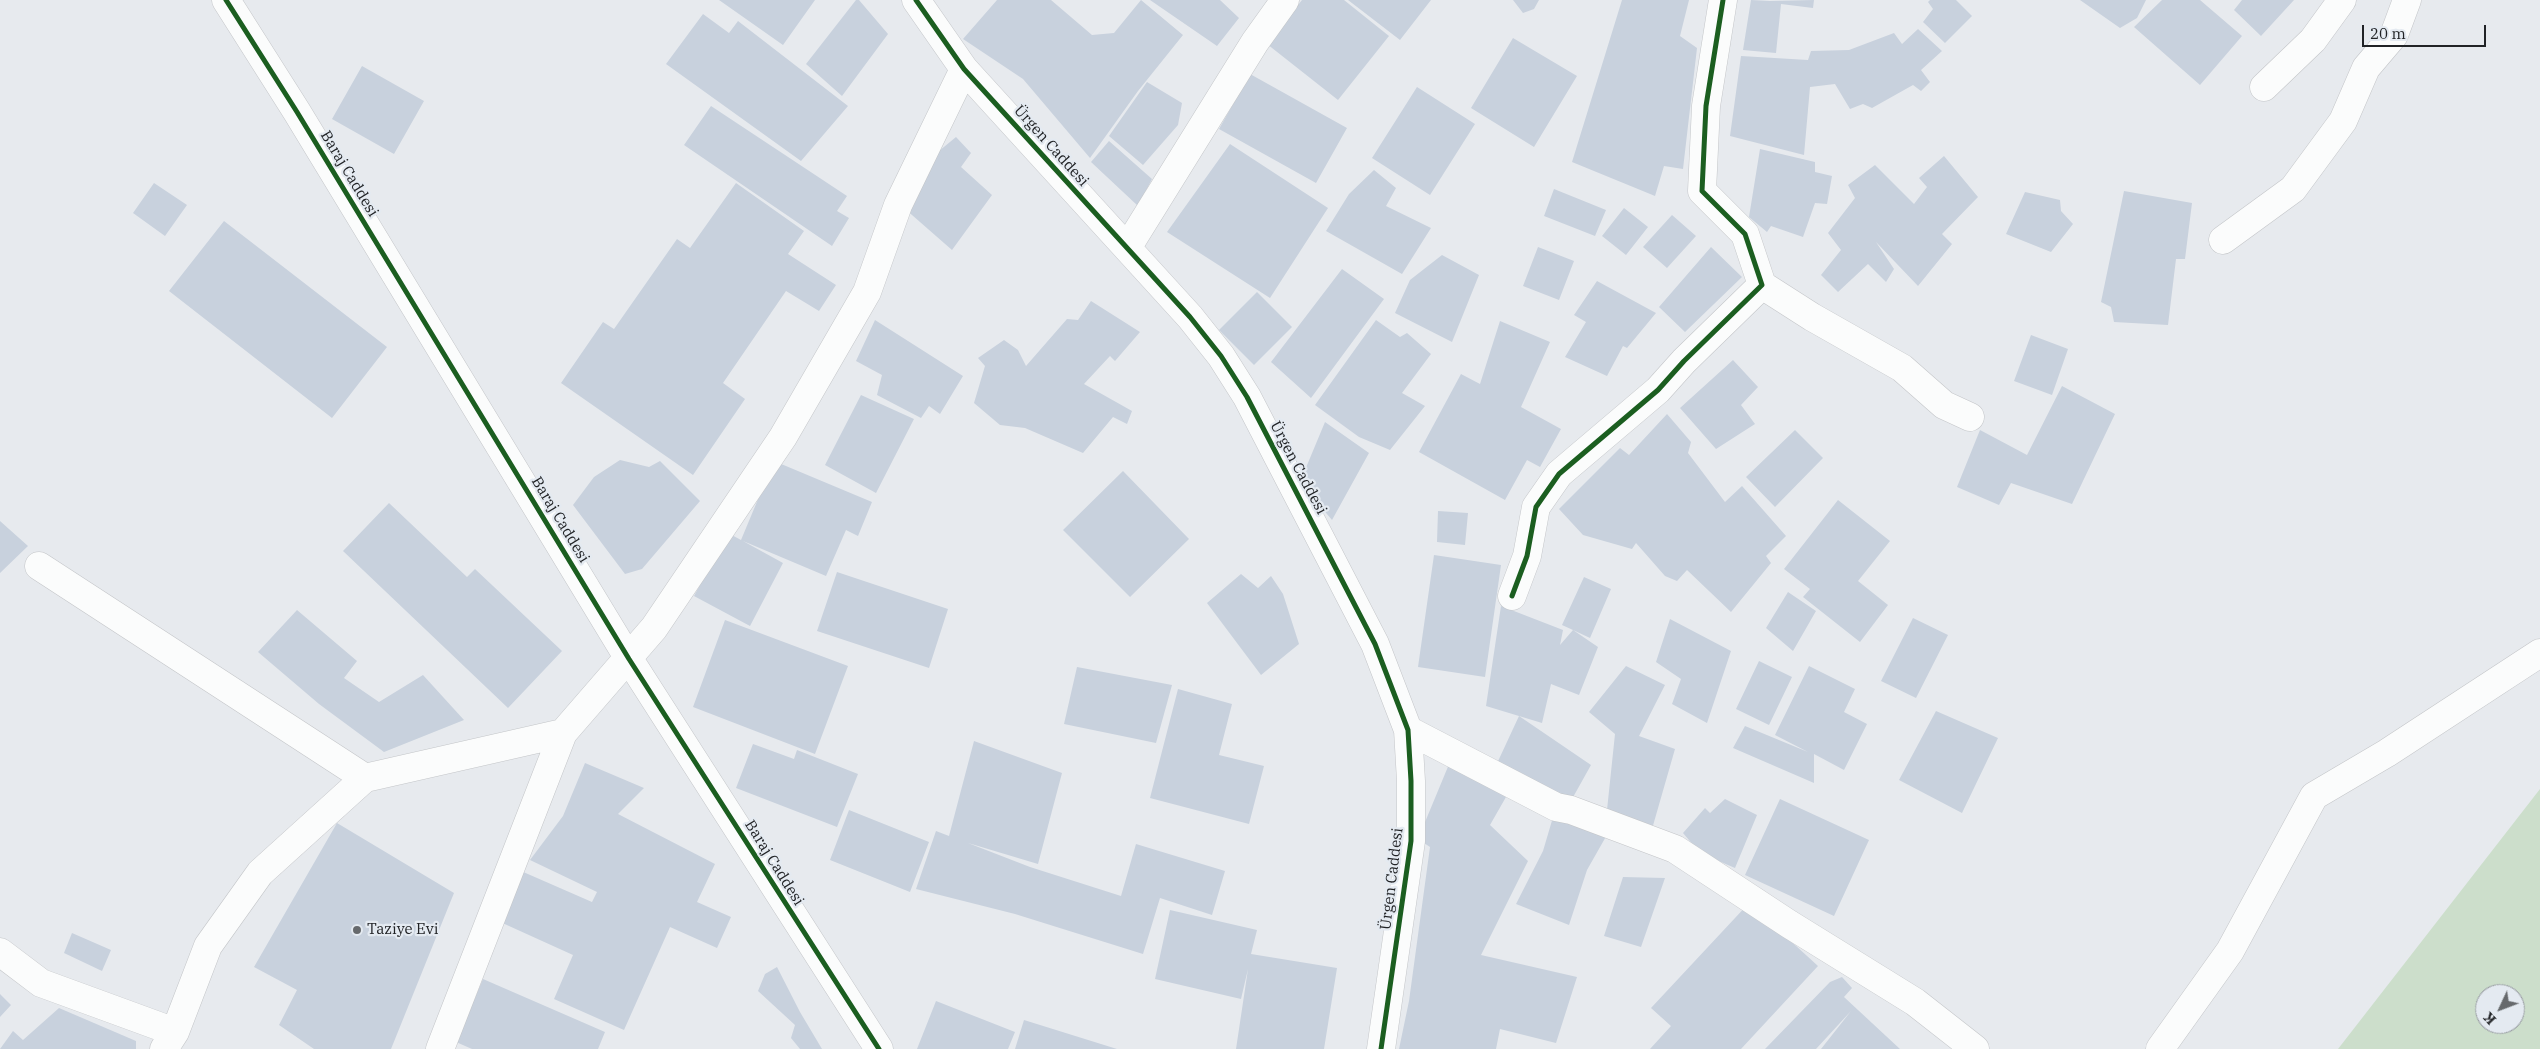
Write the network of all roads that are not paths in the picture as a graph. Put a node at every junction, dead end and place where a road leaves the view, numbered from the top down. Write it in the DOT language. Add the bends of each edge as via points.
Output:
graph roads {
  1 [pos="226,0"];
  2 [pos="916,0"];
  3 [pos="1285,0"];
  4 [pos="1723,0"];
  5 [pos="2342,0"];
  6 [pos="2407,0"];
  7 [pos="964,69"];
  8 [pos="2264,87"];
  9 [pos="2223,240"];
  10 [pos="1126,248"];
  11 [pos="1762,285"];
  12 [pos="1970,418"];
  13 [pos="39,566"];
  14 [pos="1512,596"];
  15 [pos="2540,653"];
  16 [pos="629,658"];
  17 [pos="1408,730"];
  18 [pos="563,733"];
  19 [pos="365,778"];
  20 [pos="0,952"];
  21 [pos="170,1041"];
  22 [pos="440,1049"];
  23 [pos="879,1049"];
  24 [pos="1381,1049"];
  25 [pos="1976,1049"];
  26 [pos="2160,1049"];
  1 -- 16 [label="street, Baraj Caddesi"];
  2 -- 7 [label="street, Ürgen Caddesi"];
  3 -- 10 [label="street" via="1255,42"];
  4 -- 11 [label="street" via="1706,106 1702,191 1745,234"];
  5 -- 8 [label="street" via="2314,40"];
  6 -- 9 [label="street" via="2394,36 2366,68 2343,121 2293,189"];
  7 -- 10 [label="street, Ürgen Caddesi"];
  7 -- 16 [label="street" via="898,205 867,292 782,437 654,628"];
  10 -- 17 [label="street, Ürgen Caddesi" via="1190,317 1221,356 1246,397 1354,600 1375,644"];
  11 -- 12 [label="street" via="1902,368 1944,405"];
  11 -- 14 [label="street" via="1658,390 1559,474 1536,507 1526,556"];
  13 -- 19 [label="street"];
  15 -- 26 [label="street" via="2387,753 2314,796 2230,951"];
  16 -- 18 [label="street"];
  16 -- 23 [label="street, Baraj Caddesi"];
  17 -- 24 [label="street, Ürgen Caddesi" via="1411,841"];
  17 -- 25 [label="street" via="1556,807 1675,849 1916,1002"];
  18 -- 19 [label="street"];
  18 -- 22 [label="street"];
  19 -- 21 [label="street" via="260,873 208,946"];
  20 -- 21 [label="street" via="41,984"];
}
